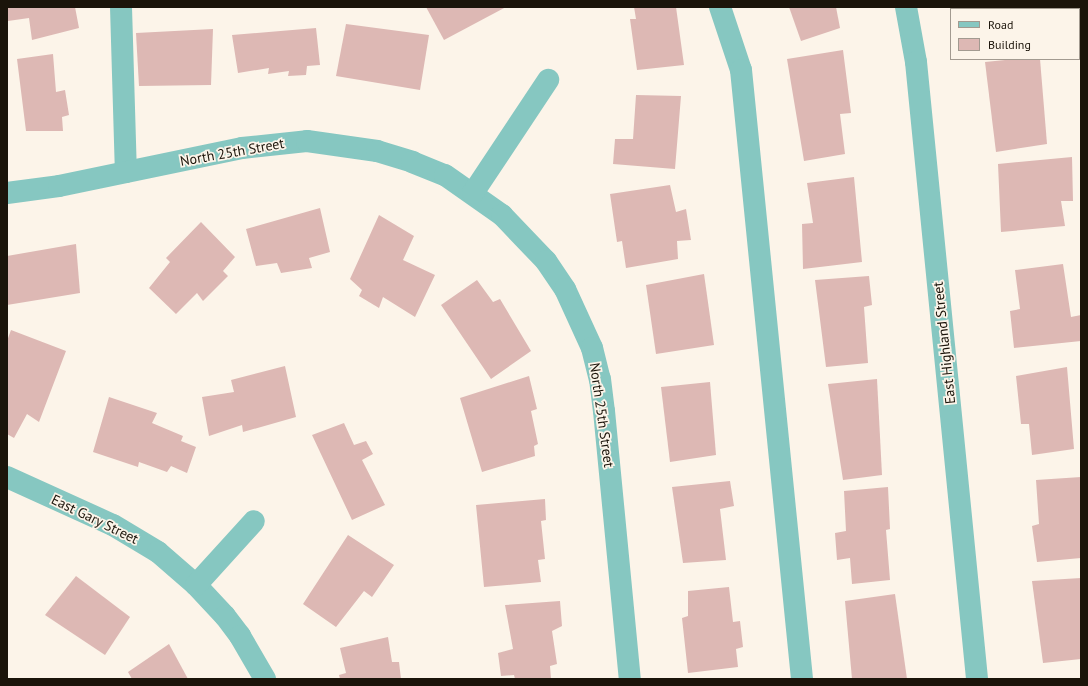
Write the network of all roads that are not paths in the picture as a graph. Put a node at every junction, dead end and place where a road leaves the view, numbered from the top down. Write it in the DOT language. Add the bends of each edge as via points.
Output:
graph roads {
  1 [pos="122,7"];
  2 [pos="720,7"];
  3 [pos="906,7"];
  4 [pos="548,80"];
  5 [pos="126,172"];
  6 [pos="7,193"];
  7 [pos="473,193"];
  8 [pos="7,477"];
  9 [pos="254,522"];
  10 [pos="196,585"];
  11 [pos="264,679"];
  12 [pos="630,679"];
  13 [pos="802,679"];
  14 [pos="977,679"];
  1 -- 5 [label="street"];
  2 -- 13 [label="street" via="741,70"];
  3 -- 14 [label="street, East Highland Street" via="916,62"];
  4 -- 7 [label="street"];
  5 -- 6 [label="street, North 25th Street"];
  5 -- 7 [label="street, North 25th Street" via="273,143 307,141 377,151 444,175"];
  7 -- 12 [label="street, North 25th Street" via="524,236 546,261 565,289 592,348 600,379 604,411"];
  8 -- 10 [label="street, East Gary Street" via="113,524 158,552"];
  9 -- 10 [label="street"];
  10 -- 11 [label="street, East Gary Street" via="240,636"];
}
